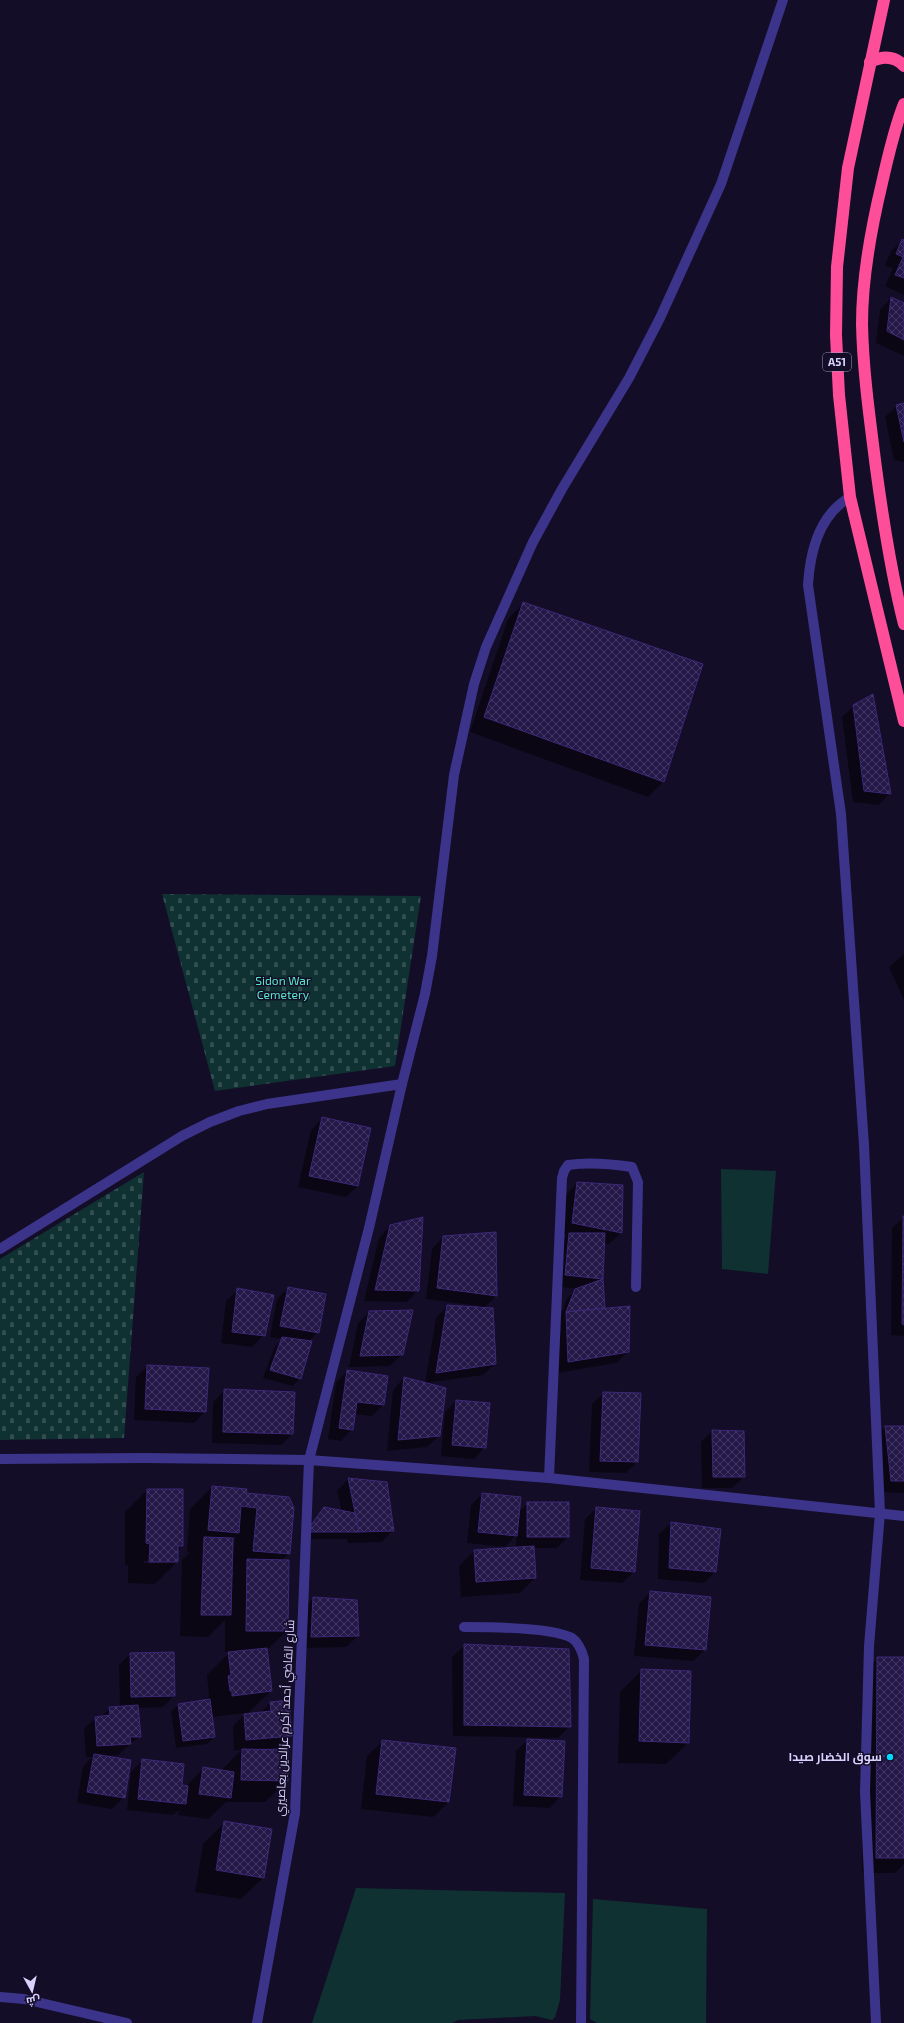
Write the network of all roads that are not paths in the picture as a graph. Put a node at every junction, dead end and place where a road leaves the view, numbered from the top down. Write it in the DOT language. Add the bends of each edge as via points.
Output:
graph roads {
  1 [pos="783,0"];
  2 [pos="884,0"];
  3 [pos="870,62"];
  4 [pos="904,66"];
  5 [pos="904,104"];
  6 [pos="850,497"];
  7 [pos="900,592"];
  8 [pos="904,624"];
  9 [pos="904,721"];
  10 [pos="402,1084"];
  11 [pos="0,1249"];
  12 [pos="636,1287"];
  13 [pos="0,1459"];
  14 [pos="309,1460"];
  15 [pos="549,1478"];
  16 [pos="880,1513"];
  17 [pos="904,1516"];
  18 [pos="464,1627"];
  19 [pos="0,1997"];
  20 [pos="128,2023"];
  21 [pos="257,2023"];
  22 [pos="581,2023"];
  23 [pos="876,2023"];
  1 -- 10 [label="street, شارع القاضي أحمد أكرم عزالدين بعاصيري" via="721,184 660,318 629,378 533,542 486,647 465,717 454,775 432,956"];
  2 -- 3 [label="highway, A51"];
  3 -- 4 [label="highway" via="880,57 891,58"];
  3 -- 6 [label="highway, A51" via="848,168 837,267 838,380"];
  5 -- 7 [label="highway, A51" via="874,216 866,263 862,322 866,388 880,494"];
  6 -- 9 [label="highway, A51"];
  6 -- 16 [label="street" via="830,513 816,538 808,585 841,814 864,1145"];
  7 -- 8 [label="highway, A51"];
  10 -- 11 [label="street" via="267,1104 210,1122 182,1136"];
  10 -- 14 [label="street, شارع القاضي أحمد أكرم عزالدين بعاصيري" via="369,1228"];
  12 -- 15 [label="street" via="636,1174 632,1168 624,1166 568,1165 562,1178"];
  13 -- 14 [label="street"];
  14 -- 15 [label="street"];
  14 -- 21 [label="street, شارع القاضي أحمد أكرم عزالدين بعاصيري" via="295,1814"];
  15 -- 16 [label="street"];
  16 -- 17 [label="street"];
  16 -- 23 [label="street" via="869,1646 865,1792"];
  18 -- 22 [label="street" via="560,1633 573,1639 581,1648 584,1659"];
  19 -- 20 [label="street" via="24,1999"];
}
